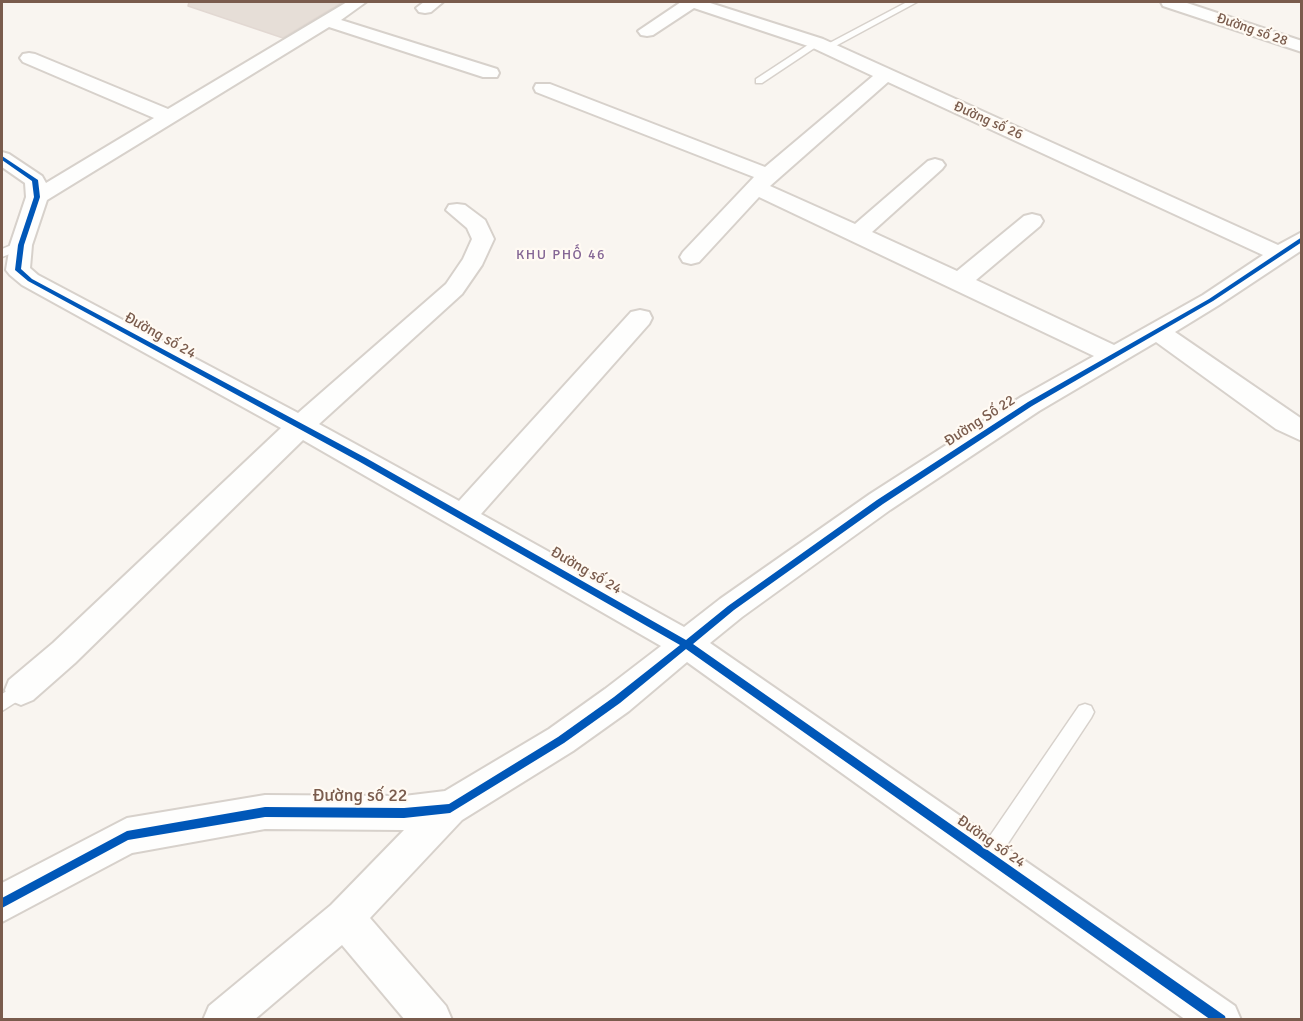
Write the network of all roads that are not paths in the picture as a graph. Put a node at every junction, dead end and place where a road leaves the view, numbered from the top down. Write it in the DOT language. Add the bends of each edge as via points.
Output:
graph roads {
  1 [pos="358,2"];
  2 [pos="691,2"];
  3 [pos="913,2"];
  4 [pos="1169,2"];
  5 [pos="327,21"];
  6 [pos="647,30"];
  7 [pos="822,45"];
  8 [pos="1302,47"];
  9 [pos="29,58"];
  10 [pos="489,73"];
  11 [pos="885,75"];
  12 [pos="759,81"];
  13 [pos="543,88"];
  14 [pos="169,117"];
  15 [pos="2,158"];
  16 [pos="935,165"];
  17 [pos="761,181"];
  18 [pos="38,197"];
  19 [pos="457,210"];
  20 [pos="1032,221"];
  21 [pos="857,233"];
  22 [pos="1291,247"];
  23 [pos="11,249"];
  24 [pos="691,257"];
  25 [pos="959,282"];
  26 [pos="640,318"];
  27 [pos="1157,331"];
  28 [pos="1114,355"];
  29 [pos="299,427"];
  30 [pos="1302,431"];
  31 [pos="462,516"];
  32 [pos="686,644"];
  33 [pos="11,696"];
  34 [pos="1084,712"];
  35 [pos="450,808"];
  36 [pos="988,856"];
  37 [pos="2,903"];
  38 [pos="344,918"];
  39 [pos="223,1020"];
  40 [pos="432,1020"];
  41 [pos="1221,1020"];
  1 -- 5 [label="street"];
  2 -- 6 [label="street"];
  2 -- 7 [label="street, Đường số 26"];
  3 -- 7 [label="lane"];
  4 -- 8 [label="street, Đường số 28"];
  5 -- 10 [label="street"];
  5 -- 14 [label="street"];
  7 -- 11 [label="street, Đường số 26"];
  7 -- 12 [label="lane"];
  9 -- 14 [label="street"];
  11 -- 17 [label="street"];
  11 -- 22 [label="street, Đường số 26"];
  13 -- 17 [label="street"];
  14 -- 18 [label="street"];
  15 -- 18 [label="street" via="35,180"];
  16 -- 21 [label="street"];
  17 -- 21 [label="street"];
  17 -- 24 [label="street"];
  18 -- 23 [label="street, Đường số 24"];
  19 -- 29 [label="street" via="477,225 483,239 454,289"];
  20 -- 25 [label="street"];
  21 -- 25 [label="street"];
  22 -- 27 [label="street, Đường Số 22"];
  23 -- 29 [label="street, Đường số 24" via="18,270 30,280"];
  25 -- 28 [label="street"];
  26 -- 31 [label="street"];
  27 -- 28 [label="street, Đường Số 22"];
  27 -- 30 [label="street"];
  28 -- 32 [label="street, Đường Số 22" via="1030,404 879,502"];
  29 -- 31 [label="street, Đường số 24"];
  29 -- 33 [label="street" via="64,653"];
  31 -- 32 [label="street, Đường số 24"];
  32 -- 35 [label="street, Đường số 22" via="561,740"];
  32 -- 36 [label="street, Đường số 24"];
  34 -- 36 [label="lane"];
  35 -- 37 [label="street, Đường số 22" via="404,813 265,812 127,836"];
  35 -- 38 [label="street"];
  36 -- 41 [label="street, Đường số 24"];
  38 -- 39 [label="street"];
  38 -- 40 [label="street"];
}
